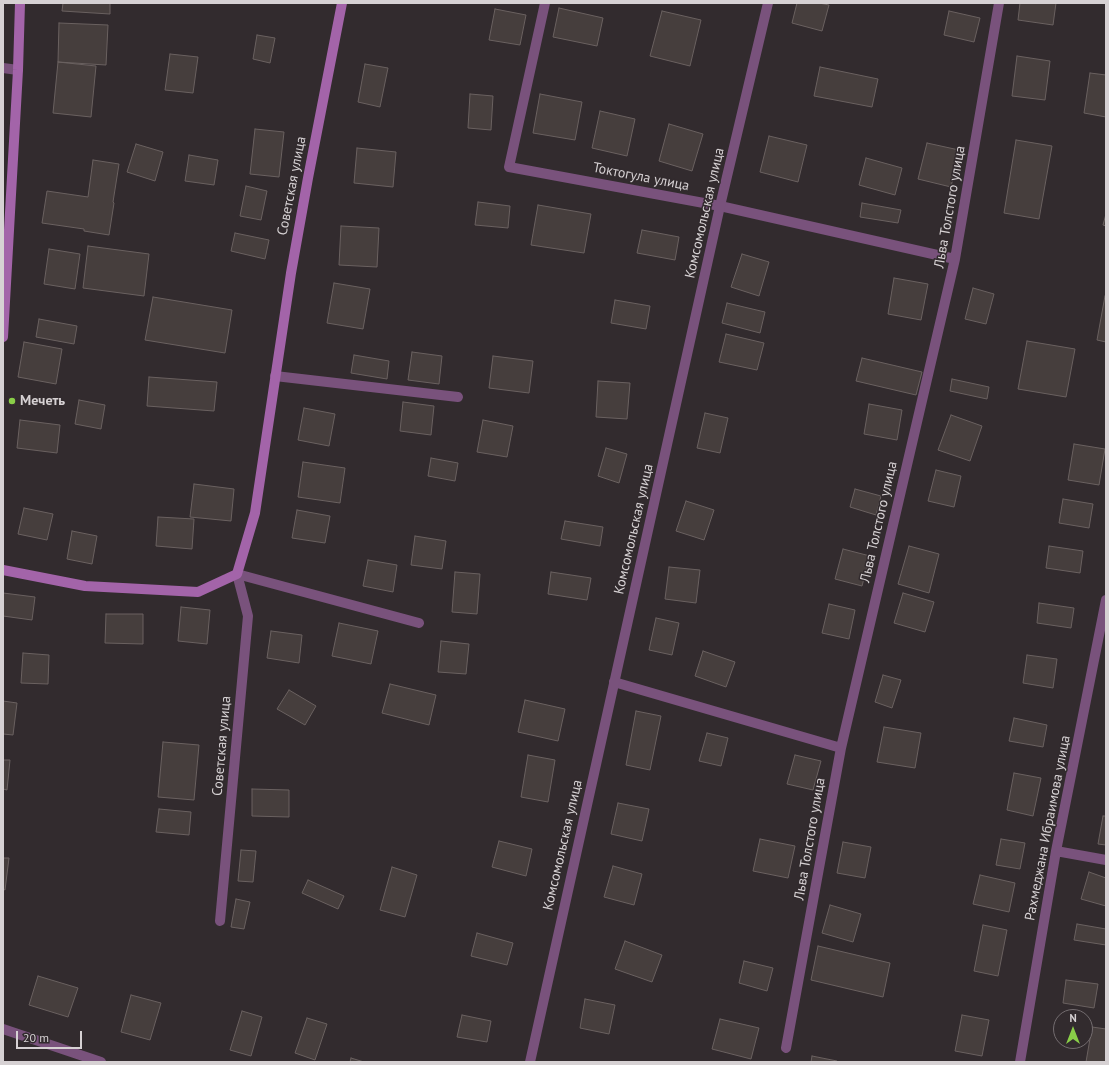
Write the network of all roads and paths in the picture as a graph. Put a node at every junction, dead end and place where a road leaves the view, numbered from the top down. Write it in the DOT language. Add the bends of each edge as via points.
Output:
graph roads {
  1 [pos="20,3"];
  2 [pos="342,3"];
  3 [pos="545,3"];
  4 [pos="768,3"];
  5 [pos="999,3"];
  6 [pos="3,68"];
  7 [pos="18,70"];
  8 [pos="720,206"];
  9 [pos="955,259"];
  10 [pos="3,337"];
  11 [pos="275,376"];
  12 [pos="458,397"];
  13 [pos="3,570"];
  14 [pos="237,574"];
  15 [pos="1106,600"];
  16 [pos="1105,613"];
  17 [pos="419,623"];
  18 [pos="614,682"];
  19 [pos="841,748"];
  20 [pos="1056,851"];
  21 [pos="1106,860"];
  22 [pos="220,921"];
  23 [pos="3,1029"];
  24 [pos="786,1048"];
  25 [pos="101,1062"];
  26 [pos="530,1062"];
  27 [pos="1020,1062"];
  1 -- 7 [label="main road"];
  2 -- 11 [label="main road, Советская улица" via="290,273"];
  3 -- 8 [label="street, Токтогула улица" via="509,167"];
  4 -- 8 [label="street, Комсомольская улица"];
  5 -- 9 [label="street, Льва Толстого улица"];
  6 -- 7 [label="street"];
  7 -- 10 [label="main road"];
  8 -- 9 [label="street, Токтогула улица"];
  8 -- 18 [label="street, Комсомольская улица"];
  9 -- 19 [label="street, Льва Толстого улица"];
  11 -- 12 [label="street"];
  11 -- 14 [label="main road, Советская улица" via="255,512"];
  13 -- 14 [label="main road" via="85,586 198,592"];
  14 -- 17 [label="street"];
  14 -- 22 [label="street, Советская улица" via="248,616"];
  15 -- 16 [label="street, Рахмеджана Ибраимова улица"];
  16 -- 20 [label="street, Рахмеджана Ибраимова улица"];
  18 -- 19 [label="street"];
  18 -- 26 [label="street, Комсомольская улица"];
  19 -- 24 [label="street, Льва Толстого улица"];
  20 -- 21 [label="street"];
  20 -- 27 [label="street, Рахмеджана Ибраимова улица"];
  23 -- 25 [label="street"];
}
